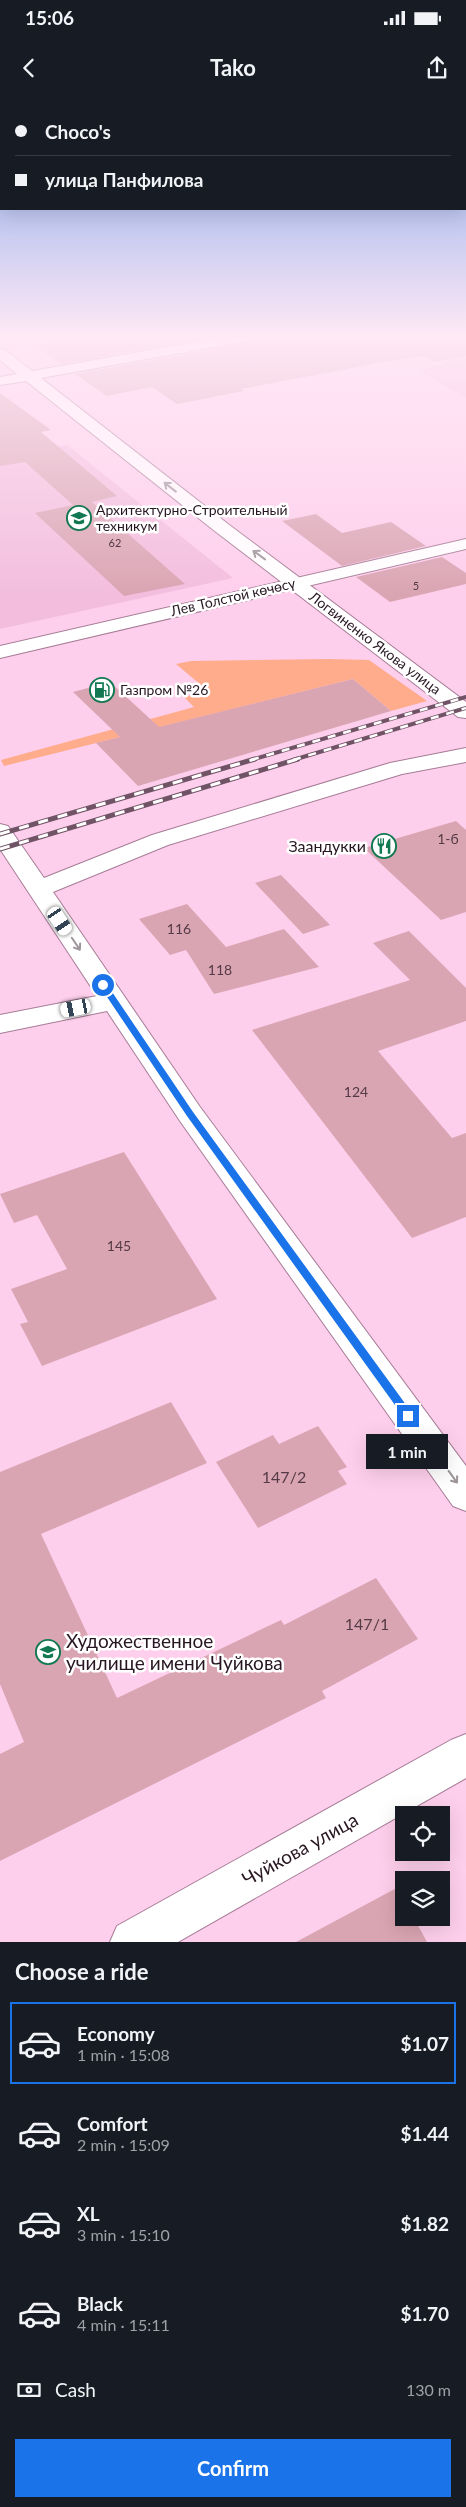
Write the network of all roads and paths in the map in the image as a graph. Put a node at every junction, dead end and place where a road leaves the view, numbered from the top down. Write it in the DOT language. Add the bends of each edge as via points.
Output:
graph roads {
  1 [pos="88,422"];
  2 [pos="466,544"];
  3 [pos="296,582"];
  4 [pos="0,652"];
  5 [pos="466,712"];
  6 [pos="466,756"];
  7 [pos="0,831"];
  8 [pos="39,889"];
  9 [pos="114,1001"];
  10 [pos="0,1024"];
  11 [pos="466,1495"];
  12 [pos="466,1755"];
  13 [pos="133,1942"];
  3 -- 1 [label="street, Логвиненко Якова улица, one-way"];
  2 -- 3 [label="street, Лев Толстой көчөсү"];
  3 -- 4 [label="street, Лев Толстой көчөсү"];
  3 -- 5 [label="street, Логвиненко Якова улица"];
  6 -- 8 [label="street" via="398,768 160,840"];
  7 -- 8 [label="street"];
  8 -- 9 [label="street, one-way"];
  9 -- 10 [label="street"];
  9 -- 11 [label="street, one-way" via="190,1114"];
  12 -- 13 [label="street, Чуйкова улица"];
}
